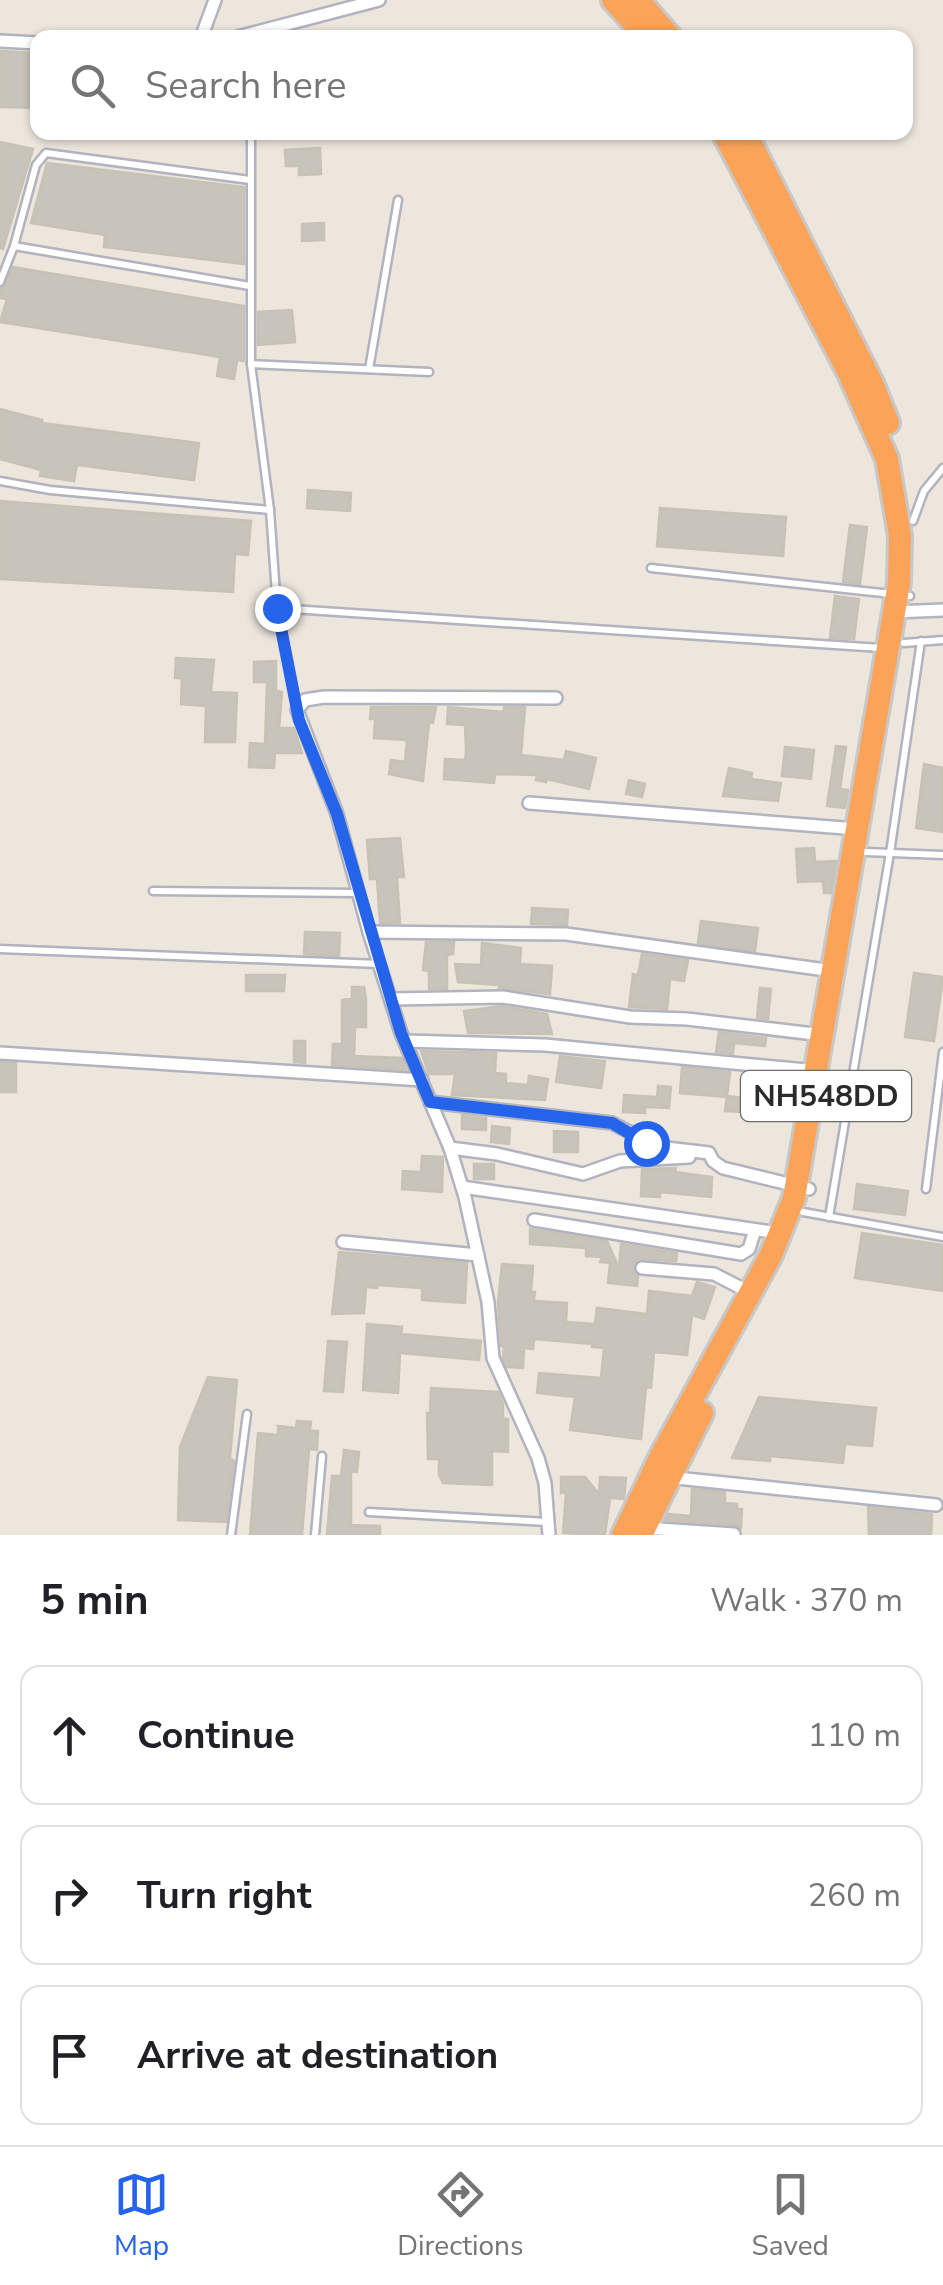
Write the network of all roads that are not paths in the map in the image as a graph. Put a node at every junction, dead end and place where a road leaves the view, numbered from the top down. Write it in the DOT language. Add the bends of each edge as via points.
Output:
graph roads {
  1 [pos="214,0"];
  2 [pos="379,0"];
  3 [pos="613,0"];
  4 [pos="638,0"];
  5 [pos="204,30"];
  6 [pos="271,30"];
  7 [pos="641,30"];
  8 [pos="664,30"];
  9 [pos="0,41"];
  10 [pos="30,43"];
  11 [pos="251,140"];
  12 [pos="727,140"];
  13 [pos="749,140"];
  14 [pos="250,180"];
  15 [pos="398,200"];
  16 [pos="14,246"];
  17 [pos="0,282"];
  18 [pos="250,286"];
  19 [pos="251,364"];
  20 [pos="856,369"];
  21 [pos="369,370"];
  22 [pos="429,372"];
  23 [pos="943,468"];
  24 [pos="0,481"];
  25 [pos="270,510"];
  26 [pos="913,522"];
  27 [pos="651,568"];
  28 [pos="903,604"];
  29 [pos="277,608"];
  30 [pos="943,610"];
  31 [pos="943,640"];
  32 [pos="904,644"];
  33 [pos="556,698"];
  34 [pos="297,710"];
  35 [pos="529,803"];
  36 [pos="857,829"];
  37 [pos="866,852"];
  38 [pos="890,853"];
  39 [pos="943,855"];
  40 [pos="153,891"];
  41 [pos="360,893"];
  42 [pos="369,932"];
  43 [pos="0,949"];
  44 [pos="380,964"];
  45 [pos="833,972"];
  46 [pos="392,999"];
  47 [pos="822,1035"];
  48 [pos="405,1041"];
  49 [pos="943,1052"];
  50 [pos="0,1053"];
  51 [pos="817,1071"];
  52 [pos="422,1080"];
  53 [pos="430,1102"];
  54 [pos="450,1148"];
  55 [pos="713,1162"];
  56 [pos="462,1186"];
  57 [pos="926,1189"];
  58 [pos="803,1196"];
  59 [pos="829,1218"];
  60 [pos="534,1220"];
  61 [pos="755,1230"];
  62 [pos="782,1233"];
  63 [pos="943,1237"];
  64 [pos="343,1242"];
  65 [pos="478,1254"];
  66 [pos="642,1268"];
  67 [pos="751,1293"];
  68 [pos="730,1347"];
  69 [pos="248,1414"];
  70 [pos="322,1456"];
  71 [pos="661,1476"];
  72 [pos="936,1504"];
  73 [pos="368,1512"];
  74 [pos="548,1528"];
  75 [pos="636,1533"];
  76 [pos="734,1534"];
  77 [pos="231,1535"];
  78 [pos="315,1535"];
  1 -- 5 [label="street"];
  2 -- 6 [label="street"];
  3 -- 7 [label="highway"];
  4 -- 8 [label="highway"];
  9 -- 10 [label="street"];
  11 -- 14 [label="lane"];
  12 -- 20 [label="highway, NH548DD"];
  13 -- 20 [label="highway, NH548DD"];
  14 -- 16 [label="lane" via="46,154 36,165"];
  14 -- 18 [label="lane"];
  15 -- 21 [label="lane"];
  16 -- 17 [label="lane"];
  16 -- 18 [label="lane"];
  18 -- 19 [label="lane"];
  19 -- 21 [label="lane"];
  19 -- 25 [label="lane"];
  20 -- 26 [label="highway, NH548DD" via="906,474"];
  20 -- 28 [label="highway, NH548DD" via="896,498"];
  21 -- 22 [label="lane"];
  23 -- 26 [label="lane" via="924,491"];
  24 -- 25 [label="lane"];
  25 -- 29 [label="lane"];
  26 -- 28 [label="highway, NH548DD"];
  27 -- 28 [label="lane"];
  28 -- 30 [label="street"];
  28 -- 32 [label="highway, NH548DD"];
  29 -- 32 [label="lane"];
  29 -- 34 [label="lane"];
  31 -- 32 [label="lane"];
  32 -- 36 [label="highway, NH548DD"];
  32 -- 37 [label="highway, NH548DD"];
  32 -- 38 [label="lane"];
  33 -- 34 [label="street" via="324,697 305,700"];
  34 -- 41 [label="street"];
  35 -- 36 [label="street"];
  36 -- 45 [label="highway, NH548DD"];
  37 -- 38 [label="lane"];
  37 -- 58 [label="highway, NH548DD"];
  38 -- 39 [label="lane"];
  38 -- 59 [label="lane"];
  40 -- 41 [label="lane"];
  41 -- 42 [label="street"];
  42 -- 44 [label="street"];
  42 -- 45 [label="street" via="566,934"];
  43 -- 44 [label="lane"];
  44 -- 46 [label="street"];
  45 -- 47 [label="highway, NH548DD"];
  46 -- 47 [label="street" via="503,998"];
  46 -- 48 [label="street"];
  47 -- 51 [label="highway, NH548DD"];
  48 -- 51 [label="street" via="546,1045"];
  48 -- 52 [label="street"];
  49 -- 57 [label="lane"];
  50 -- 52 [label="street"];
  51 -- 58 [label="highway, NH548DD"];
  52 -- 53 [label="street"];
  53 -- 54 [label="street"];
  53 -- 55 [label="street" via="612,1123 658,1147 709,1153"];
  54 -- 55 [label="street" via="583,1174 648,1158"];
  54 -- 56 [label="street"];
  55 -- 58 [label="street"];
  56 -- 61 [label="street"];
  56 -- 65 [label="street"];
  58 -- 59 [label="lane"];
  58 -- 62 [label="highway, NH548DD"];
  58 -- 68 [label="highway, NH548DD"];
  59 -- 63 [label="lane"];
  60 -- 61 [label="street" via="741,1254"];
  61 -- 62 [label="street"];
  62 -- 67 [label="highway, NH548DD"];
  64 -- 65 [label="street"];
  65 -- 74 [label="street" via="492,1358 538,1458"];
  66 -- 67 [label="street" via="714,1274"];
  67 -- 68 [label="highway, NH548DD"];
  68 -- 71 [label="highway, NH548DD"];
  69 -- 77 [label="lane"];
  70 -- 78 [label="lane"];
  71 -- 72 [label="street"];
  71 -- 75 [label="highway, NH548DD"];
  73 -- 74 [label="lane"];
  75 -- 76 [label="street"];
}
